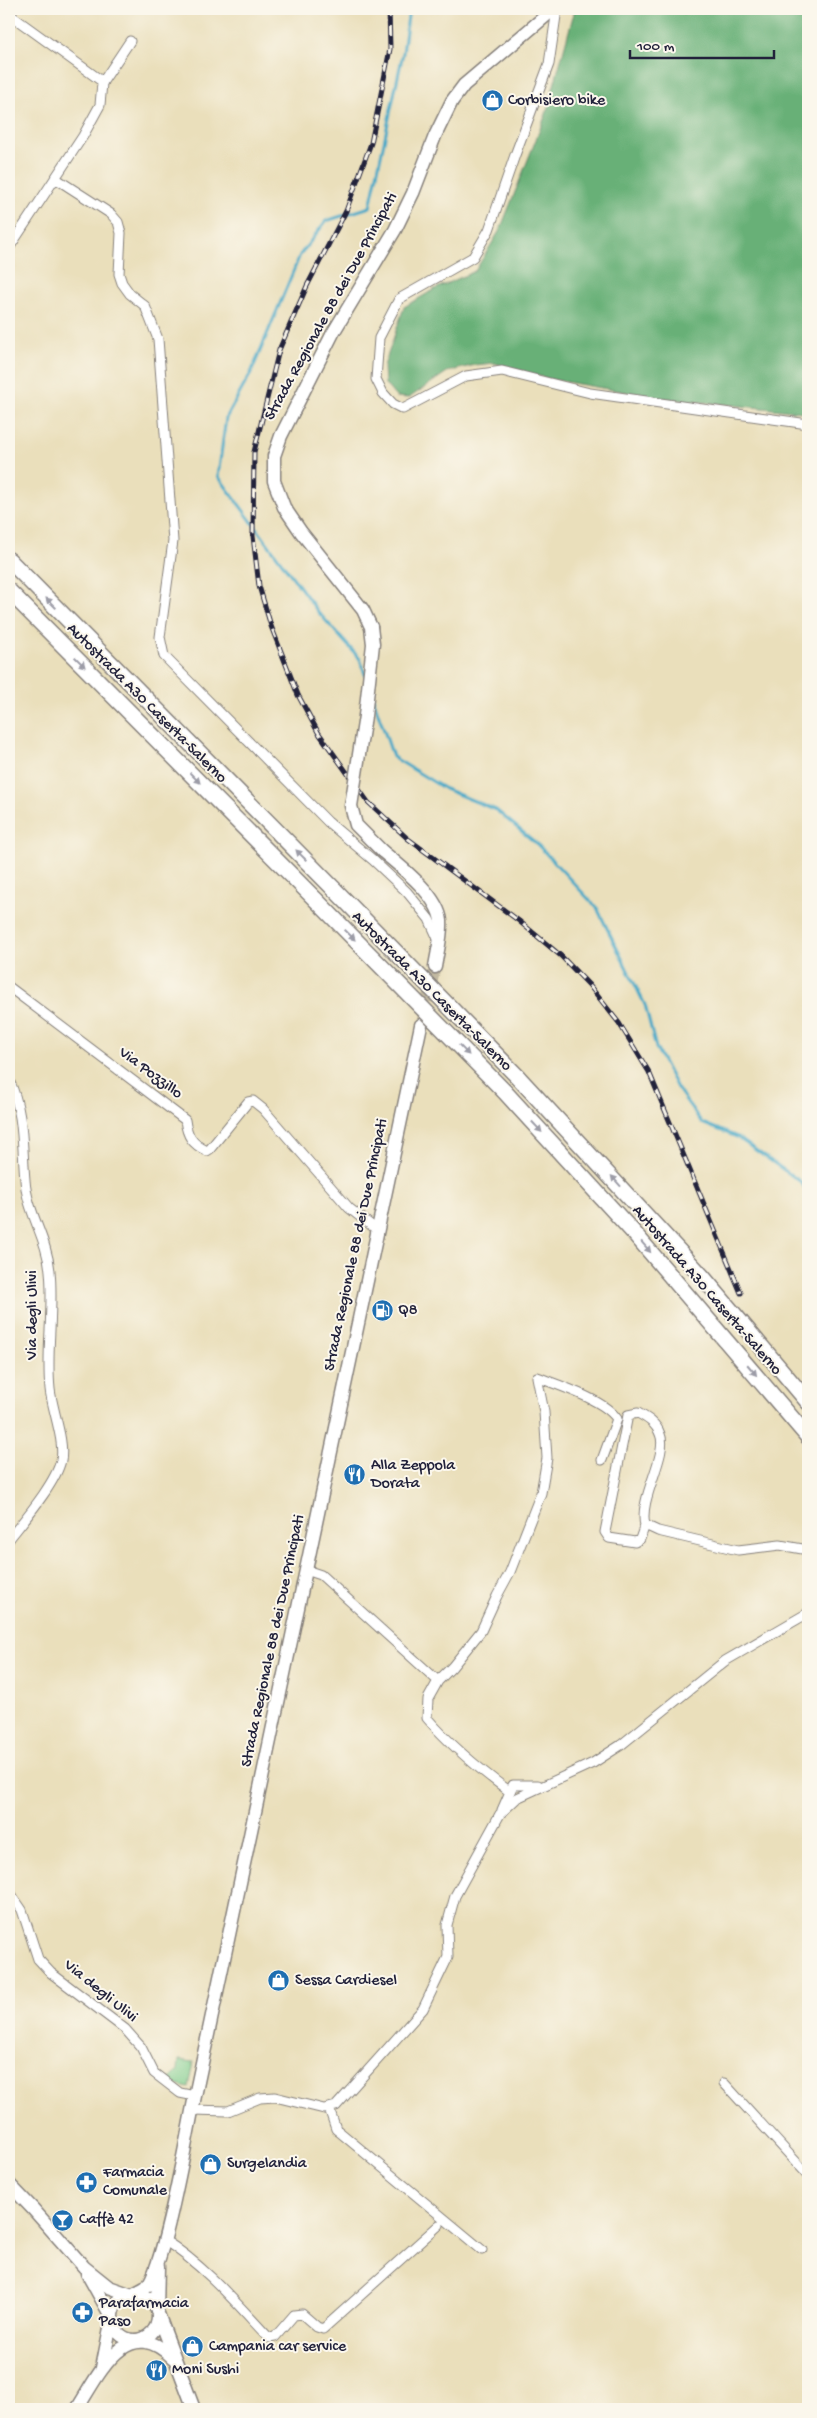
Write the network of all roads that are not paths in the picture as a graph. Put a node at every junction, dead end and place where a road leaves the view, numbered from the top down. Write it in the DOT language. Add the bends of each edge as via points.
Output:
graph roads {
  1 [pos="556,9"];
  2 [pos="9,14"];
  3 [pos="130,42"];
  4 [pos="103,82"];
  5 [pos="55,178"];
  6 [pos="9,248"];
  7 [pos="808,424"];
  8 [pos="9,560"];
  9 [pos="9,590"];
  10 [pos="439,941"];
  11 [pos="434,967"];
  12 [pos="9,987"];
  13 [pos="421,1025"];
  14 [pos="9,1080"];
  15 [pos="377,1230"];
  16 [pos="808,1402"];
  17 [pos="808,1437"];
  18 [pos="602,1460"];
  19 [pos="644,1525"];
  20 [pos="9,1539"];
  21 [pos="808,1550"];
  22 [pos="306,1570"];
  23 [pos="808,1613"];
  24 [pos="438,1681"];
  25 [pos="515,1791"];
  26 [pos="9,1891"];
  27 [pos="724,2083"];
  28 [pos="196,2096"];
  29 [pos="329,2108"];
  30 [pos="192,2110"];
  31 [pos="808,2175"];
  32 [pos="9,2184"];
  33 [pos="439,2225"];
  34 [pos="164,2240"];
  35 [pos="482,2250"];
  36 [pos="158,2264"];
  37 [pos="84,2267"];
  38 [pos="132,2294"];
  39 [pos="157,2311"];
  40 [pos="112,2318"];
  41 [pos="141,2340"];
  42 [pos="175,2359"];
  43 [pos="102,2368"];
  44 [pos="77,2409"];
  45 [pos="194,2409"];
  1 -- 7 [label="street" via="549,64 489,230 473,257 399,299 379,338 376,379 382,393 403,409 466,376 502,371 590,393"];
  1 -- 10 [label="main road, Strada Regionale 88 dei Due Principati, bridge" via="464,85 452,101 395,230 333,333 274,456 274,481 284,506 363,610 371,627 373,644 365,716 351,806 356,825 416,881 438,910 441,921"];
  2 -- 4 [label="street"];
  3 -- 4 [label="street"];
  4 -- 5 [label="street" via="100,105"];
  5 -- 6 [label="street"];
  5 -- 10 [label="street" via="111,214 118,222 121,248 118,274 130,294 145,306 158,339 173,541 160,637 164,656 328,822 407,892 429,918"];
  16 -- 8 [label="highway, Autostrada A30 Caserta-Salerno, one-way, bridge" via="702,1276 518,1076"];
  9 -- 17 [label="highway, Autostrada A30 Caserta-Salerno, one-way, bridge" via="504,1091 634,1233"];
  10 -- 11 [label="main road, Strada Regionale 88 dei Due Principati"];
  12 -- 15 [label="street, Via Pozzillo" via="185,1120 190,1140 207,1151 236,1114 253,1101 349,1208"];
  13 -- 15 [label="main road, Strada Regionale 88 dei Due Principati"];
  14 -- 20 [label="street, Via degli Ulivi" via="21,1118 25,1182 31,1209 45,1241 50,1272 48,1361 62,1458 51,1482"];
  15 -- 22 [label="main road, Strada Regionale 88 dei Due Principati"];
  18 -- 24 [label="street" via="617,1419 612,1412 537,1377 544,1412 547,1458 541,1493 510,1572 481,1631"];
  19 -- 19 [label="street" via="652,1477 661,1451 661,1435 652,1422 638,1413 628,1415 605,1532 610,1538 635,1542 640,1538"];
  19 -- 21 [label="street" via="738,1550 780,1545"];
  22 -- 24 [label="street" via="321,1575"];
  22 -- 28 [label="main road, Strada Regionale 88 dei Due Principati"];
  23 -- 25 [label="street" via="725,1661 621,1745 593,1763 543,1785"];
  24 -- 25 [label="street" via="428,1699 427,1718 481,1771"];
  25 -- 29 [label="street" via="455,1896 447,1925 448,1957 423,2009 336,2106"];
  26 -- 28 [label="street, Via degli Ulivi" via="22,1910 38,1958 51,1973 125,2029 141,2047 154,2073 180,2093"];
  27 -- 31 [label="street"];
  28 -- 30 [label="main road, Strada Regionale 88 dei Due Principati"];
  29 -- 30 [label="street" via="275,2097 260,2098 228,2111"];
  29 -- 35 [label="street" via="336,2129"];
  30 -- 34 [label="main road, Strada Regionale 88 dei Due Principati"];
  32 -- 37 [label="main road"];
  33 -- 34 [label="street" via="324,2329 302,2314 294,2315 275,2337 269,2338 210,2276"];
  34 -- 36 [label="main road, Strada Regionale 88 dei Due Principati"];
  36 -- 38 [label="main road, Strada Regionale 88 dei Due Principati" via="146,2287"];
  36 -- 39 [label="main road, Strada Regionale 88 dei Due Principati"];
  37 -- 38 [label="main road" via="109,2288"];
  37 -- 40 [label="main road"];
  38 -- 39 [label="main road" via="149,2299"];
  38 -- 40 [label="main road, Strada Regionale 88 dei Due Principati" via="118,2302"];
  39 -- 41 [label="main road, Strada Regionale 88 dei Due Principati" via="155,2329"];
  39 -- 42 [label="main road"];
  40 -- 41 [label="main road" via="121,2336"];
  40 -- 43 [label="main road, Strada Regionale 88 dei Due Principati"];
  41 -- 42 [label="main road" via="163,2348"];
  41 -- 43 [label="main road, Strada Regionale 88 dei Due Principati" via="117,2352"];
  42 -- 45 [label="main road"];
  43 -- 44 [label="main road, Strada Regionale 88 dei Due Principati"];
}
